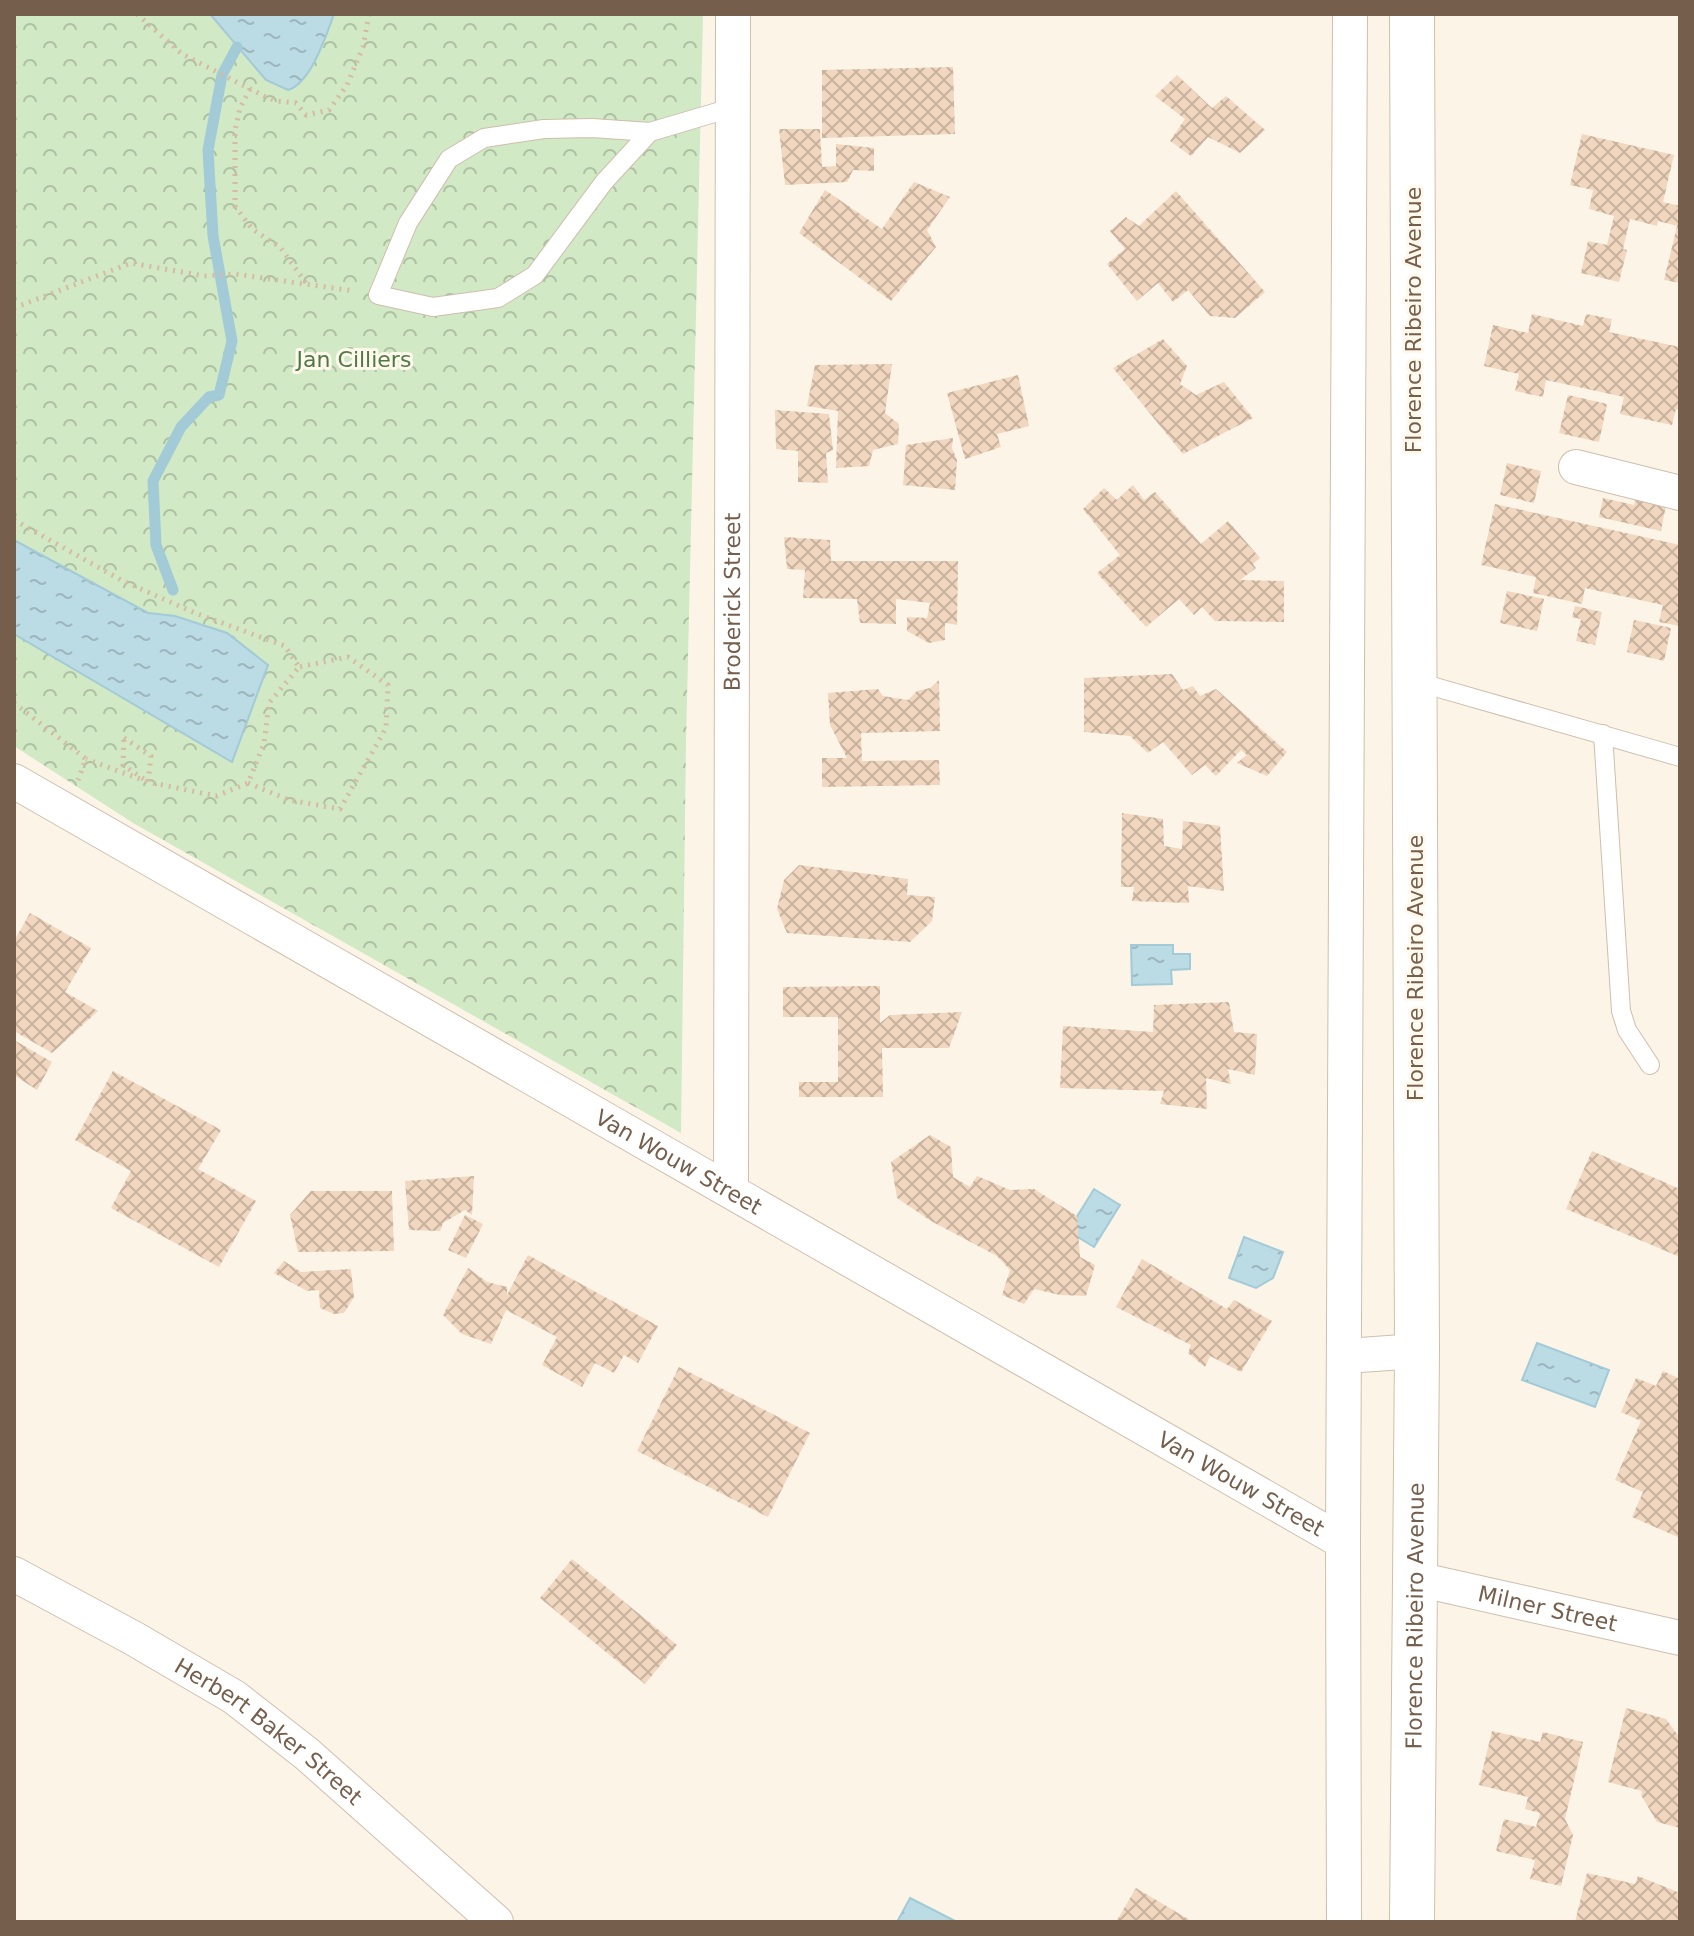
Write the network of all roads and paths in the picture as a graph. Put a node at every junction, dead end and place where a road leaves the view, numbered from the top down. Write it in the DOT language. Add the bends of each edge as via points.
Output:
graph roads {
  1 [pos="137,14"];
  2 [pos="369,14"];
  3 [pos="733,14"];
  4 [pos="1350,14"];
  5 [pos="1412,14"];
  6 [pos="250,89"];
  7 [pos="731,108"];
  8 [pos="650,132"];
  9 [pos="307,284"];
  10 [pos="378,295"];
  11 [pos="14,308"];
  12 [pos="1576,467"];
  13 [pos="1680,493"];
  14 [pos="14,520"];
  15 [pos="299,667"];
  16 [pos="1414,681"];
  17 [pos="14,703"];
  18 [pos="1603,734"];
  19 [pos="1680,757"];
  20 [pos="86,759"];
  21 [pos="14,781"];
  22 [pos="148,782"];
  23 [pos="248,783"];
  24 [pos="66,811"];
  25 [pos="1650,1065"];
  26 [pos="731,1190"];
  27 [pos="1417,1351"];
  28 [pos="1346,1356"];
  29 [pos="1343,1542"];
  30 [pos="14,1574"];
  31 [pos="1417,1579"];
  32 [pos="1680,1638"];
  33 [pos="496,1922"];
  34 [pos="1344,1922"];
  35 [pos="1412,1922"];
  1 -- 6 [label="path" via="182,54"];
  2 -- 6 [label="path" via="363,47 329,110 306,115 296,103"];
  3 -- 7 [label="street, Broderick Street"];
  4 -- 28 [label="street"];
  5 -- 16 [label="main road, Florence Ribeiro Avenue"];
  6 -- 9 [label="path" via="235,131 235,206 252,229 280,247"];
  7 -- 8 [label="lane"];
  7 -- 26 [label="street, Broderick Street"];
  8 -- 10 [label="lane" via="604,182 535,275 498,298 433,307"];
  8 -- 10 [label="lane" via="544,129 484,138 449,159 408,223"];
  9 -- 10 [label="path"];
  9 -- 11 [label="path" via="235,274 204,276 131,263"];
  12 -- 13 [label="street"];
  14 -- 15 [label="path" via="121,580 285,646"];
  15 -- 23 [label="path" via="269,703 264,744"];
  15 -- 23 [label="path" via="348,657 388,685 386,728 340,809 289,800"];
  16 -- 18 [label="lane"];
  16 -- 27 [label="main road, Florence Ribeiro Avenue"];
  17 -- 20 [label="path"];
  18 -- 19 [label="lane"];
  18 -- 25 [label="lane" via="1621,1011"];
  20 -- 22 [label="path"];
  20 -- 24 [label="path"];
  21 -- 24 [label="street, Van Wouw Street"];
  22 -- 22 [label="path" via="151,756 124,738 123,765"];
  22 -- 23 [label="path" via="216,796"];
  24 -- 26 [label="street, Van Wouw Street"];
  26 -- 29 [label="street, Van Wouw Street"];
  27 -- 28 [label="street"];
  27 -- 31 [label="main road, Florence Ribeiro Avenue"];
  28 -- 29 [label="street"];
  29 -- 34 [label="street"];
  30 -- 33 [label="street, Herbert Baker Street" via="234,1697 307,1754"];
  31 -- 32 [label="street, Milner Street"];
  31 -- 35 [label="main road, Florence Ribeiro Avenue"];
}
